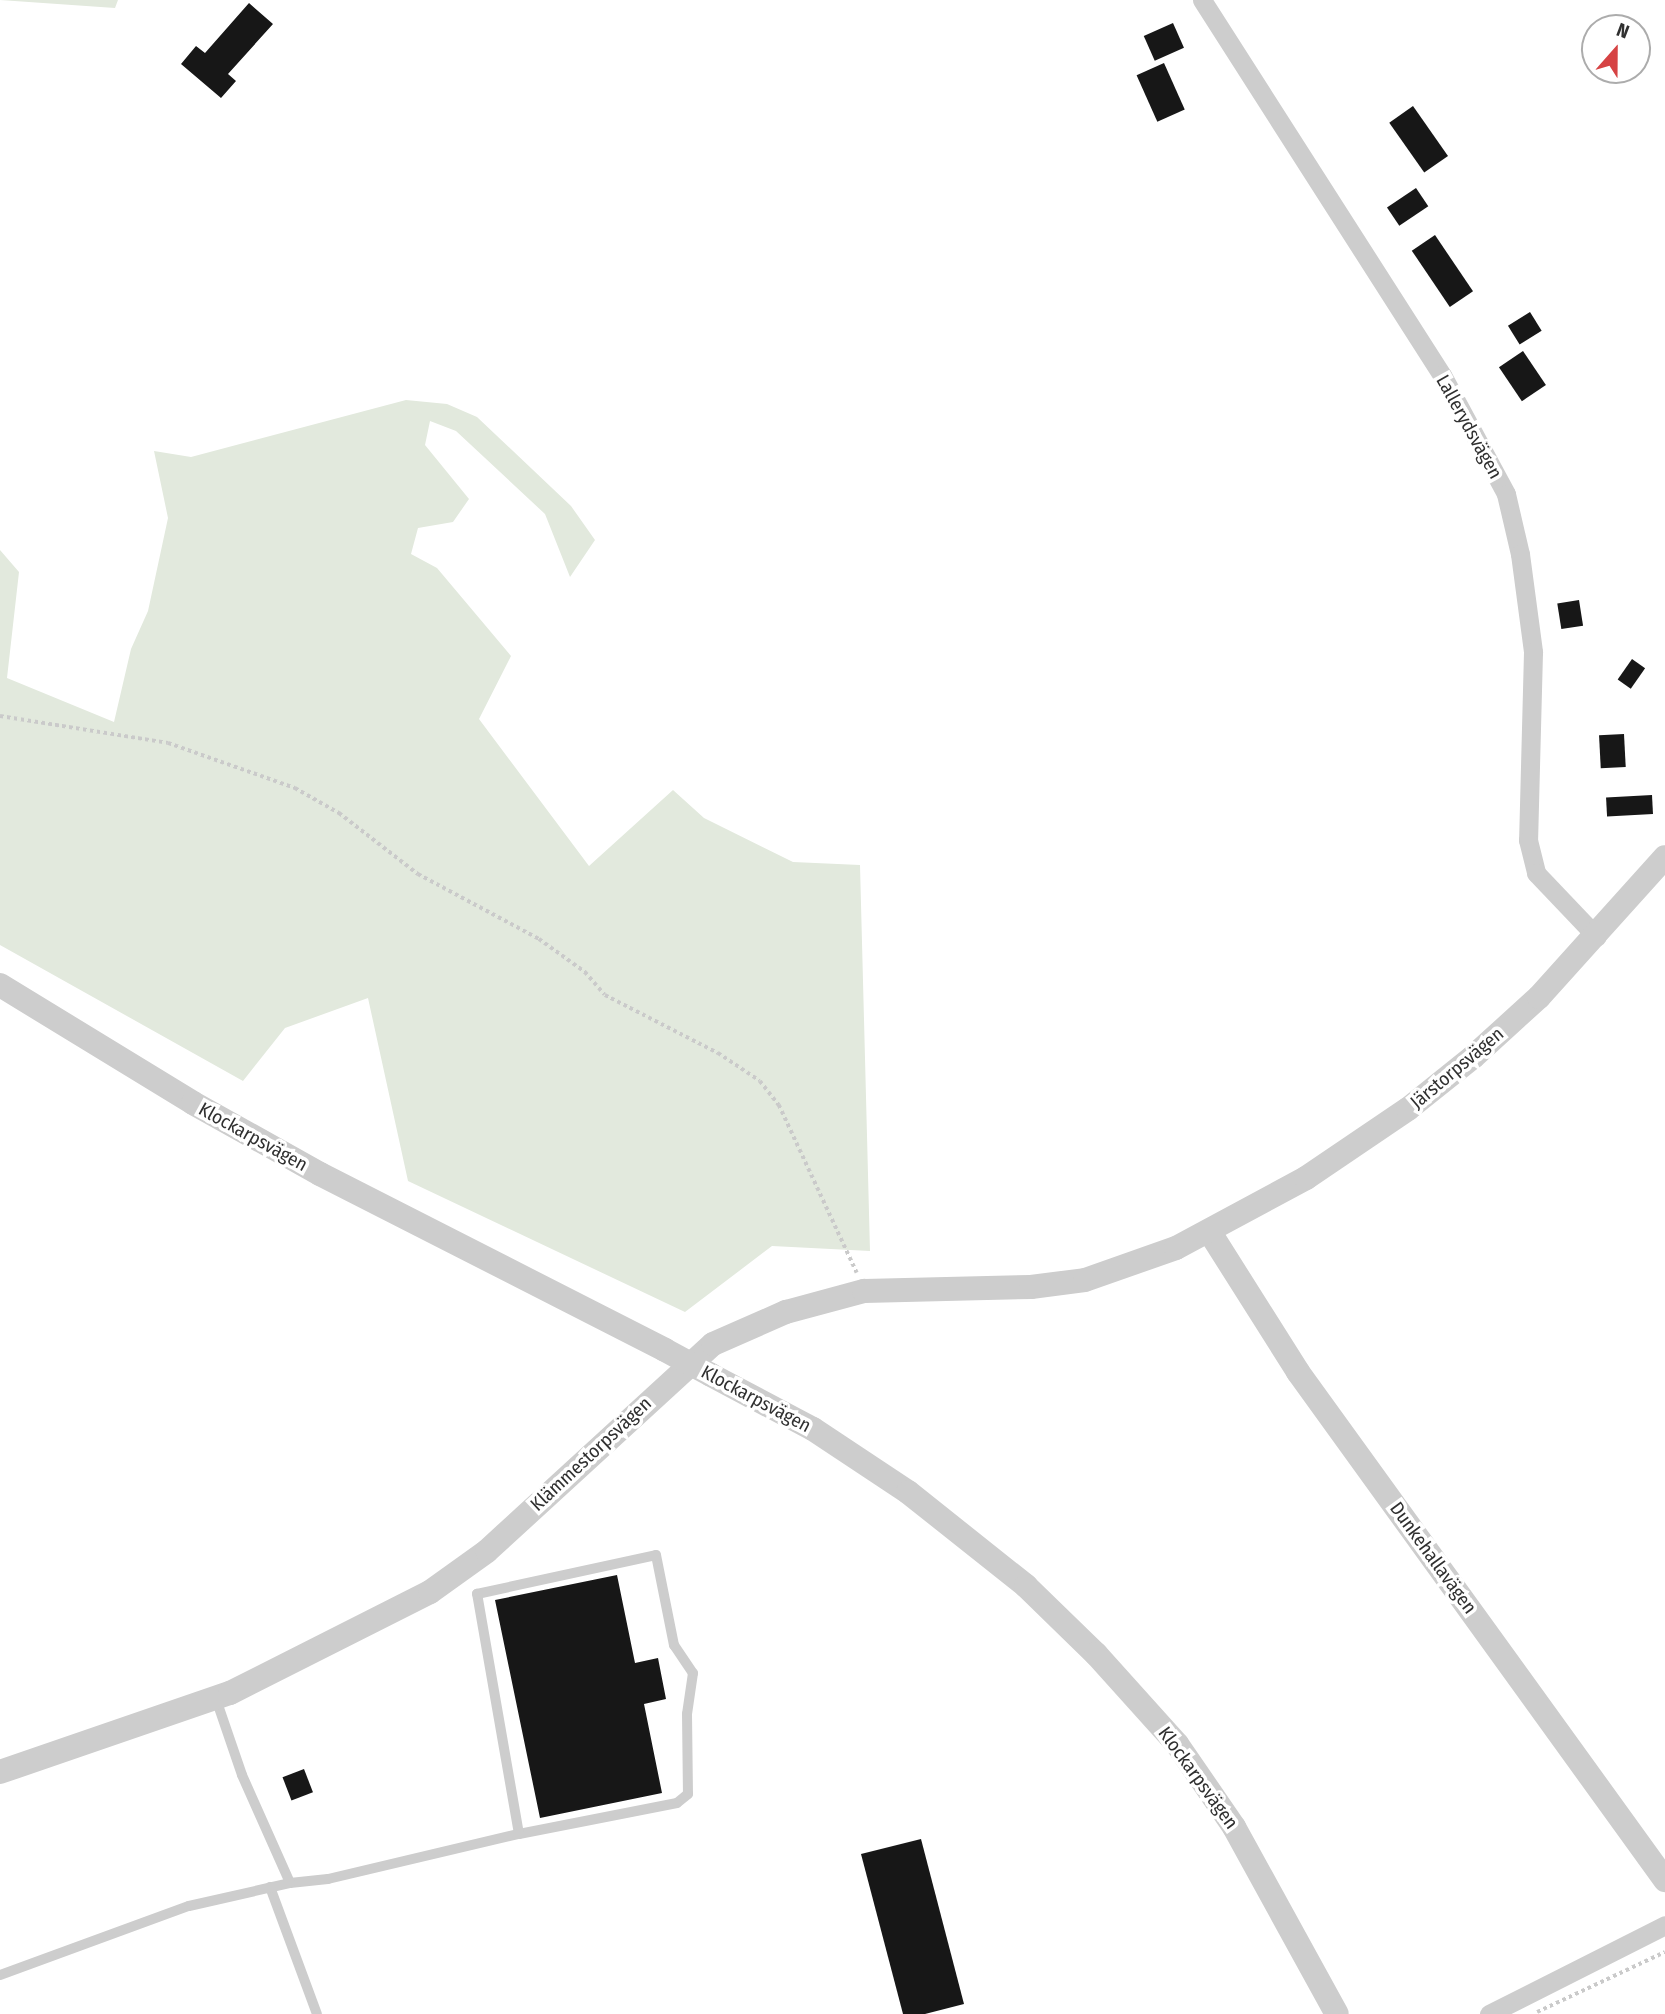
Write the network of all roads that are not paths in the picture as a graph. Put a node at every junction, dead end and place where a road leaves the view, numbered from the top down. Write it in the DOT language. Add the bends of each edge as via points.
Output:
graph roads {
  1 [pos="1202,0"];
  2 [pos="1665,857"];
  3 [pos="1597,937"];
  4 [pos="0,985"];
  5 [pos="1209,1231"];
  6 [pos="216,1698"];
  7 [pos="0,1772"];
  8 [pos="519,1834"];
  9 [pos="1665,1880"];
  10 [pos="290,1883"];
  11 [pos="270,1887"];
  12 [pos="1665,1925"];
  13 [pos="0,1975"];
  14 [pos="317,2014"];
  15 [pos="1336,2014"];
  16 [pos="1489,2014"];
  1 -- 3 [label="street, Lallerydsvägen" via="1442,375 1506,494 1520,554 1533,652 1528,840 1536,873"];
  2 -- 3 [label="street, Järstorpsvägen"];
  3 -- 5 [label="street, Järstorpsvägen" via="1539,998 1408,1109 1306,1178"];
  4 -- 15 [label="street, Klockarpsvägen, bridge" via="309,1167 813,1429 908,1492 1026,1586 1096,1654 1177,1744 1292,1926"];
  5 -- 6 [label="street, Klämmestorpsvägen" via="1130,1266 1085,1280 1031,1287 864,1292 786,1312 713,1344 487,1551 430,1592 365,1629"];
  5 -- 9 [label="street, Dunkehallavägen" via="1298,1372"];
  6 -- 7 [label="street, Klämmestorpsvägen"];
  6 -- 10 [label="lane" via="242,1775"];
  8 -- 8 [label="lane" via="677,1803 688,1794 687,1714 693,1673 674,1645 656,1555 477,1594"];
  8 -- 10 [label="lane" via="328,1879"];
  10 -- 11 [label="lane"];
  11 -- 13 [label="lane" via="189,1906"];
  11 -- 14 [label="lane"];
  12 -- 16 [label="street"];
}
